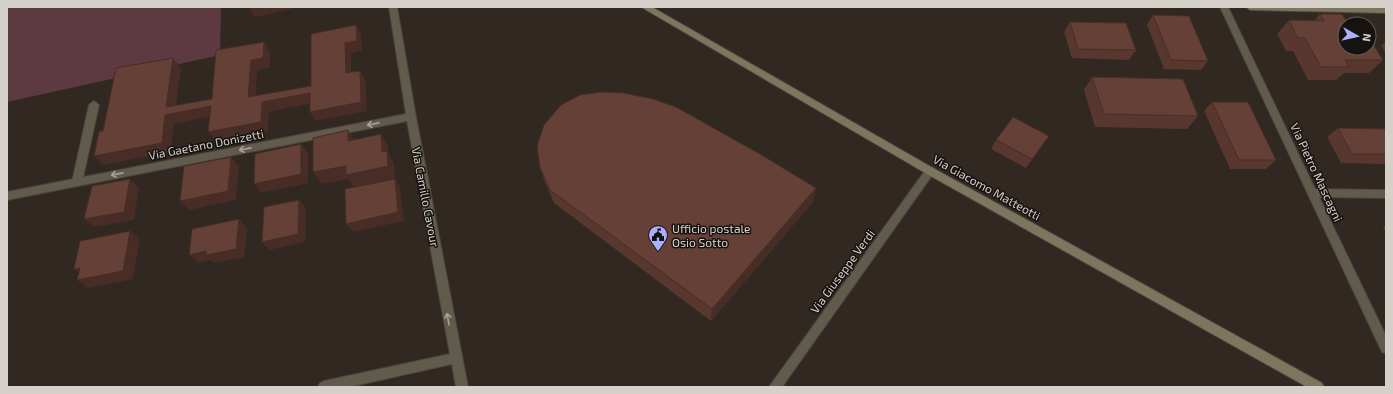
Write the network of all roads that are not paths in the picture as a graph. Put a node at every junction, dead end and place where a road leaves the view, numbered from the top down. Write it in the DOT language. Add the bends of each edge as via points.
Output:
graph roads {
  1 [pos="393,7"];
  2 [pos="645,7"];
  3 [pos="1224,7"];
  4 [pos="1250,7"];
  5 [pos="1386,10"];
  6 [pos="94,105"];
  7 [pos="411,116"];
  8 [pos="930,171"];
  9 [pos="77,182"];
  10 [pos="1313,193"];
  11 [pos="1386,194"];
  12 [pos="7,196"];
  13 [pos="1386,348"];
  14 [pos="456,358"];
  15 [pos="324,387"];
  16 [pos="462,387"];
  17 [pos="774,387"];
  18 [pos="1318,387"];
  1 -- 7 [label="street, Via Camillo Cavour"];
  2 -- 8 [label="street, Via Giacomo Matteotti"];
  3 -- 10 [label="street, Via Pietro Mascagni"];
  4 -- 5 [label="street"];
  6 -- 9 [label="street"];
  7 -- 9 [label="street, Via Gaetano Donizetti, one-way"];
  14 -- 7 [label="street, Via Camillo Cavour, one-way"];
  8 -- 17 [label="street, Via Giuseppe Verdi"];
  8 -- 18 [label="street, Via Giacomo Matteotti"];
  9 -- 12 [label="street, Via Gaetano Donizetti"];
  10 -- 11 [label="street"];
  10 -- 13 [label="street, Via Pietro Mascagni"];
  14 -- 15 [label="street"];
  14 -- 16 [label="street, Via Camillo Cavour"];
}
